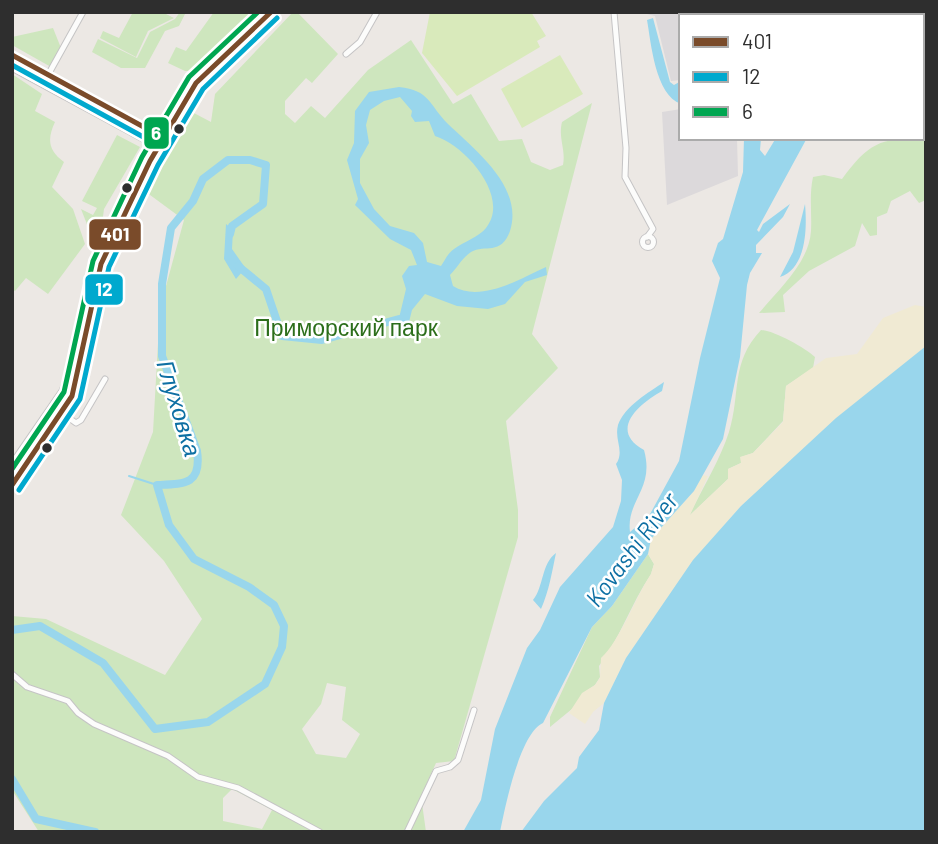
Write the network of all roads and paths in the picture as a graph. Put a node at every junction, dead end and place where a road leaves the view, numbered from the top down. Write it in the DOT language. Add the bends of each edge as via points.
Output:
graph roads {
  1 [pos="83,12"];
  2 [pos="271,12"];
  3 [pos="377,12"];
  4 [pos="614,12"];
  5 [pos="346,54"];
  6 [pos="12,55"];
  7 [pos="12,67"];
  8 [pos="48,75"];
  9 [pos="162,137"];
  10 [pos="158,145"];
  11 [pos="647,237"];
  12 [pos="76,370"];
  13 [pos="105,379"];
  14 [pos="62,414"];
  15 [pos="12,465"];
  16 [pos="22,472"];
  17 [pos="12,485"];
  18 [pos="12,674"];
  19 [pos="474,710"];
  20 [pos="320,832"];
  21 [pos="407,832"];
  1 -- 8 [label="street"];
  2 -- 9 [label="main road" via="196,83"];
  3 -- 5 [label="street" via="360,42"];
  4 -- 11 [label="street" via="625,177 653,229"];
  6 -- 8 [label="main road"];
  7 -- 10 [label="main road"];
  8 -- 9 [label="main road"];
  9 -- 10 [label="main road"];
  10 -- 12 [label="main road" via="104,255"];
  12 -- 14 [label="main road"];
  12 -- 15 [label="main road"];
  13 -- 14 [label="street" via="81,420 76,423"];
  14 -- 16 [label="main road"];
  15 -- 16 [label="main road"];
  16 -- 17 [label="main road"];
  18 -- 20 [label="street" via="27,687 68,701 94,724 168,756 198,777 238,788"];
  19 -- 21 [label="street" via="458,760 436,771"];
}
